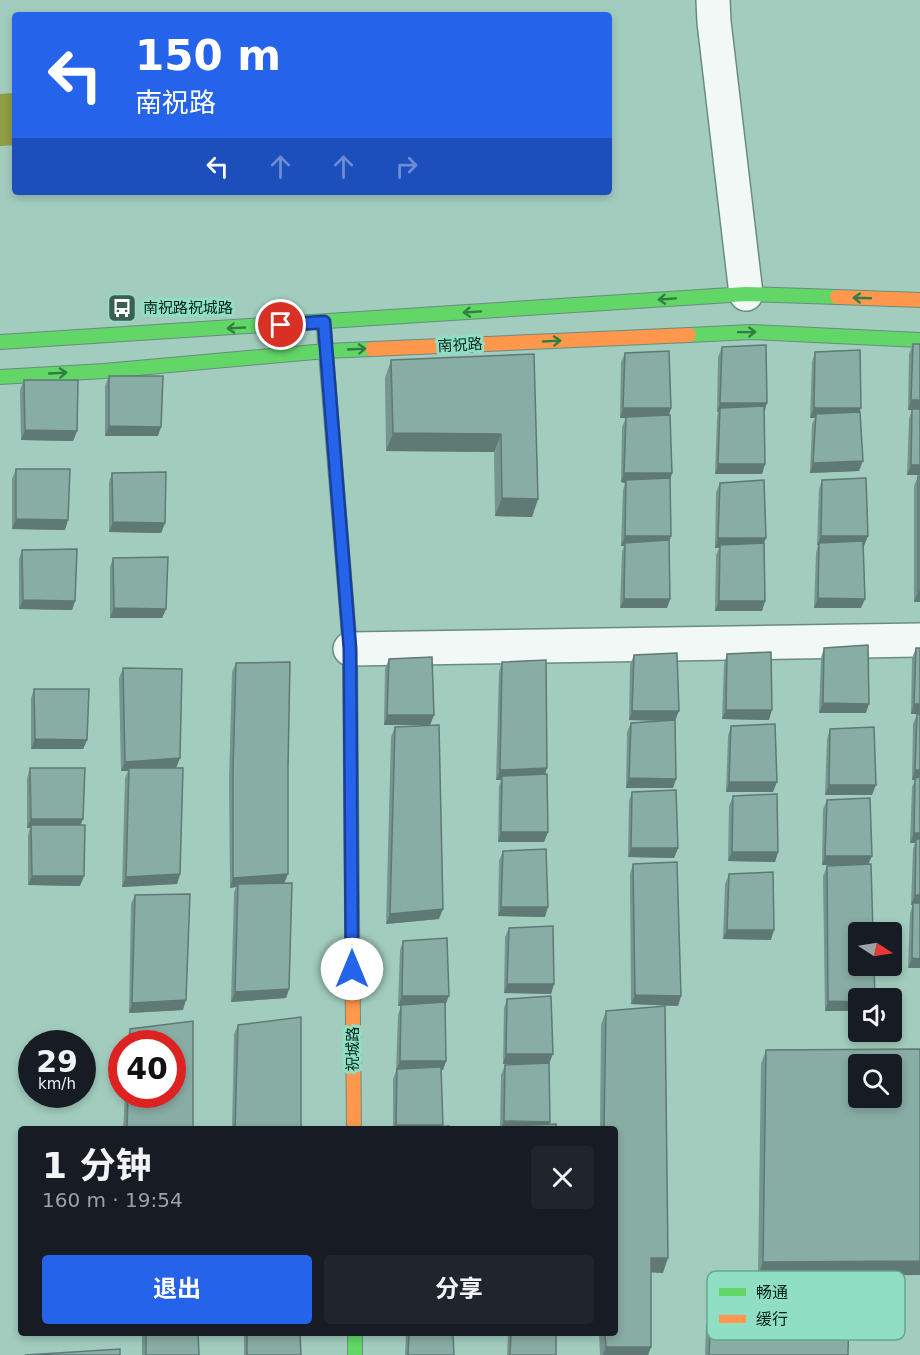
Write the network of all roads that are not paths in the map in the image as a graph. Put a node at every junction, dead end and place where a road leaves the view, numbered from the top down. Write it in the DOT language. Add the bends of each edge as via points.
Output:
graph roads {
  1 [pos="713,0"];
  2 [pos="746,294"];
  3 [pos="920,300"];
  4 [pos="324,322"];
  5 [pos="920,340"];
  6 [pos="0,342"];
  7 [pos="326,351"];
  8 [pos="0,376"];
  9 [pos="920,640"];
  10 [pos="350,649"];
  11 [pos="354,1126"];
  12 [pos="355,1336"];
  13 [pos="356,1355"];
  1 -- 2 [label="street"];
  3 -- 2 [label="main road, one-way"];
  2 -- 4 [label="main road, one-way"];
  4 -- 6 [label="main road, one-way"];
  4 -- 7 [label="main road, 祝城路"];
  7 -- 5 [label="main road, 南祝路, one-way" via="751,332"];
  8 -- 7 [label="main road, 南祝路, one-way"];
  7 -- 10 [label="main road, 祝城路"];
  9 -- 10 [label="street"];
  10 -- 11 [label="main road, 祝城路"];
  12 -- 13 [label="main road"];
}
